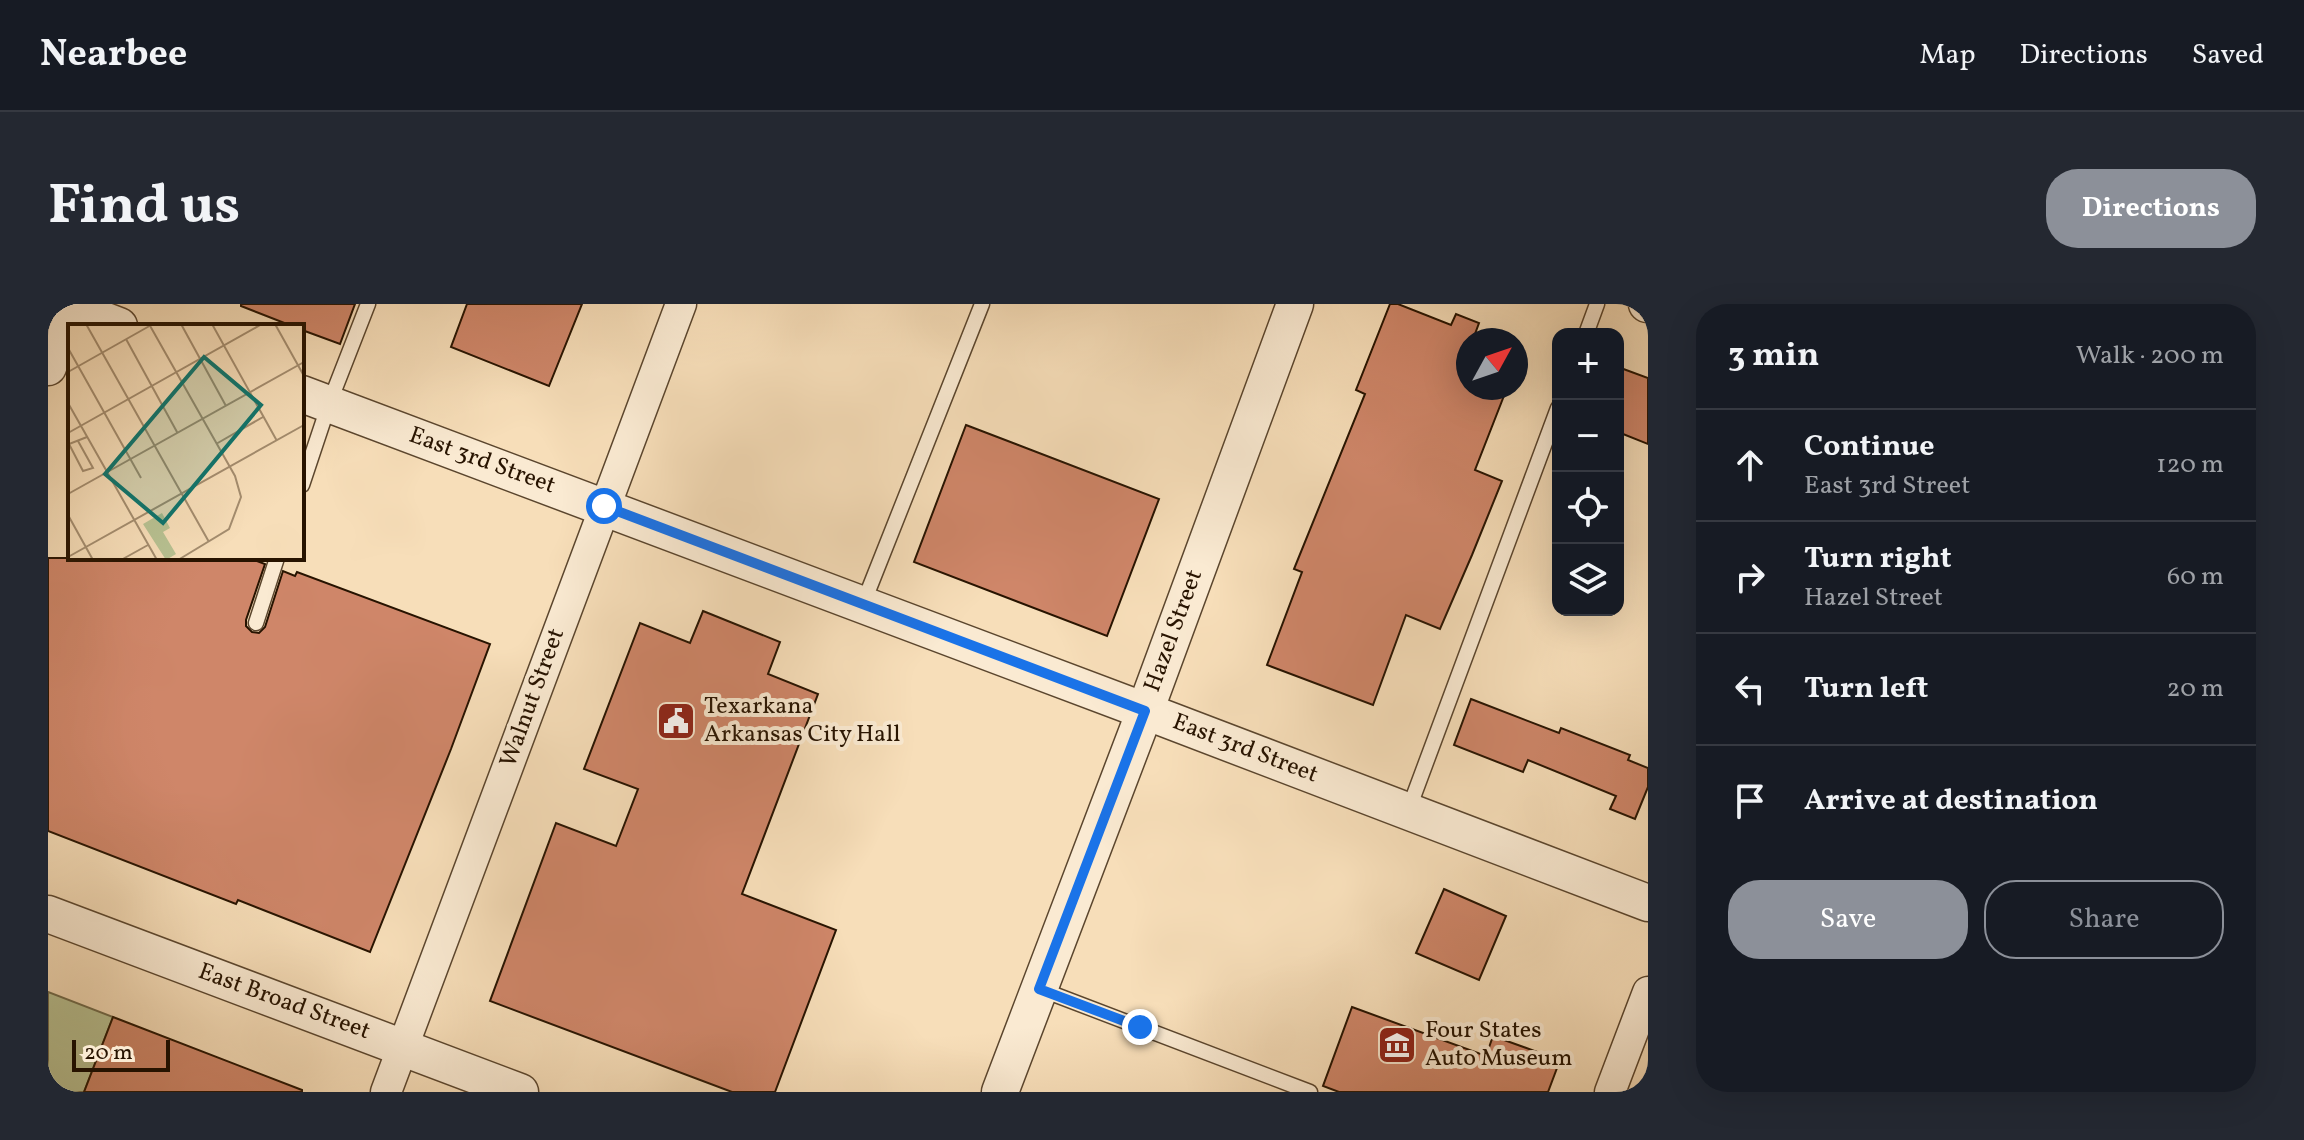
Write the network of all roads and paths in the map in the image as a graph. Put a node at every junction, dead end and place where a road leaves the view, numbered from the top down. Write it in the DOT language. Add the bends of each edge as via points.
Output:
graph roads {
  1 [pos="368,304"];
  2 [pos="681,304"];
  3 [pos="982,304"];
  4 [pos="1295,304"];
  5 [pos="1597,304"];
  6 [pos="68,305"];
  7 [pos="114,324"];
  8 [pos="1588,328"];
  9 [pos="48,367"];
  10 [pos="316,399"];
  11 [pos="1552,424"];
  12 [pos="304,473"];
  13 [pos="604,506"];
  14 [pos="276,560"];
  15 [pos="863,604"];
  16 [pos="256,623"];
  17 [pos="1145,711"];
  18 [pos="1407,811"];
  19 [pos="1648,903"];
  20 [pos="48,914"];
  21 [pos="1039,989"];
  22 [pos="1648,992"];
  23 [pos="403,1046"];
  24 [pos="386,1092"];
  25 [pos="520,1092"];
  26 [pos="1000,1092"];
  27 [pos="1310,1092"];
  28 [pos="1610,1092"];
  1 -- 10 [label="lane"];
  2 -- 13 [label="street, Walnut Street"];
  3 -- 15 [label="lane"];
  4 -- 17 [label="street, Hazel Street"];
  5 -- 8 [label="lane"];
  6 -- 7 [label="street"];
  6 -- 9 [label="street"];
  10 -- 12 [label="lane"];
  10 -- 13 [label="street, East 3rd Street"];
  11 -- 18 [label="lane"];
  13 -- 15 [label="street, East 3rd Street"];
  13 -- 23 [label="street, Walnut Street"];
  14 -- 16 [label="lane"];
  15 -- 17 [label="street, East 3rd Street"];
  17 -- 18 [label="street, East 3rd Street"];
  17 -- 21 [label="street, Hazel Street"];
  18 -- 19 [label="street, East 3rd Street"];
  20 -- 23 [label="street, East Broad Street"];
  21 -- 26 [label="street, Hazel Street"];
  21 -- 27 [label="lane"];
  22 -- 28 [label="street"];
  23 -- 24 [label="street, Walnut Street"];
  23 -- 25 [label="street, East Broad Street"];
}
